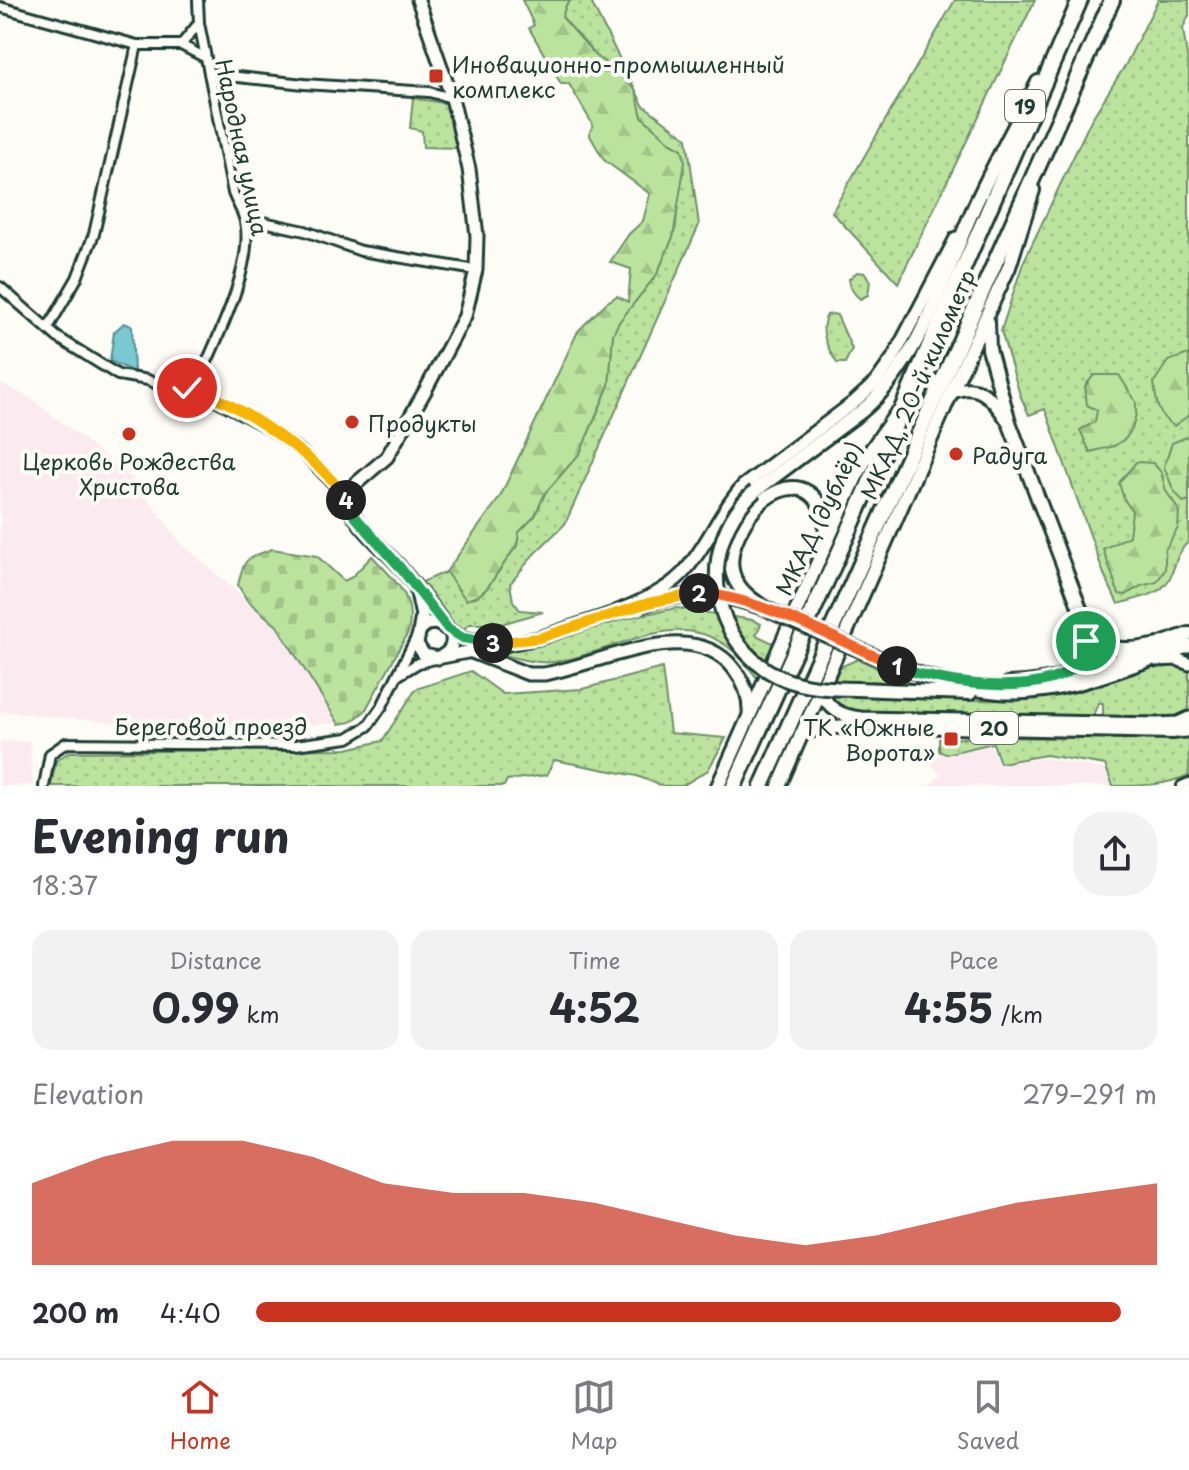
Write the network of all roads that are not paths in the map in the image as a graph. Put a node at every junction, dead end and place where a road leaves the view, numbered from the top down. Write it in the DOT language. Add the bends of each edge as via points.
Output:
graph roads {
  1 [pos="198,0"];
  2 [pos="418,0"];
  3 [pos="1112,0"];
  4 [pos="1078,6"];
  5 [pos="0,7"];
  6 [pos="199,23"];
  7 [pos="137,45"];
  8 [pos="181,45"];
  9 [pos="206,58"];
  10 [pos="209,74"];
  11 [pos="452,98"];
  12 [pos="1043,157"];
  13 [pos="977,202"];
  14 [pos="245,218"];
  15 [pos="476,270"];
  16 [pos="0,287"];
  17 [pos="989,314"];
  18 [pos="48,328"];
  19 [pos="191,389"];
  20 [pos="951,393"];
  21 [pos="904,403"];
  22 [pos="1009,422"];
  23 [pos="346,497"];
  24 [pos="822,552"];
  25 [pos="416,588"];
  26 [pos="763,608"];
  27 [pos="1082,614"];
  28 [pos="607,616"];
  29 [pos="448,629"];
  30 [pos="1189,634"];
  31 [pos="417,635"];
  32 [pos="513,643"];
  33 [pos="1153,646"];
  34 [pos="1189,646"];
  35 [pos="469,651"];
  36 [pos="438,658"];
  37 [pos="1143,660"];
  38 [pos="1189,664"];
  39 [pos="1055,679"];
  40 [pos="391,682"];
  41 [pos="953,683"];
  42 [pos="820,690"];
  43 [pos="1002,692"];
  44 [pos="1189,718"];
  45 [pos="748,722"];
  46 [pos="1189,730"];
  47 [pos="801,734"];
  48 [pos="1189,783"];
  49 [pos="44,786"];
  50 [pos="718,786"];
  51 [pos="734,786"];
  52 [pos="762,786"];
  53 [pos="779,786"];
  54 [pos="1182,786"];
  1 -- 6 [label="street, Народная улица"];
  2 -- 11 [label="street"];
  3 -- 12 [label="highway, МКАД, 20-й километр"];
  4 -- 13 [label="main road, 19"];
  4 -- 21 [label="highway, МКАД, 20-й километр"];
  5 -- 7 [label="street"];
  6 -- 8 [label="street"];
  6 -- 9 [label="street, Народная улица"];
  7 -- 8 [label="street"];
  7 -- 18 [label="street" via="94,234 77,278"];
  8 -- 9 [label="street"];
  9 -- 10 [label="street, Народная улица"];
  10 -- 11 [label="street"];
  10 -- 14 [label="street, Народная улица" via="233,193"];
  11 -- 15 [label="street" via="469,169"];
  12 -- 17 [label="main road"];
  12 -- 52 [label="highway, МКАД, 20-й километр"];
  13 -- 28 [label="street, 19" via="876,382 743,486 676,580"];
  13 -- 43 [label="main road, 20, bridge" via="914,344 886,387 755,491 731,520 716,564 720,607 735,639 758,663 785,679 822,688"];
  14 -- 15 [label="street" via="361,251"];
  14 -- 19 [label="street, Народная улица" via="247,251 229,310"];
  15 -- 23 [label="street" via="465,316 425,391 387,457"];
  16 -- 18 [label="street"];
  17 -- 20 [label="main road"];
  17 -- 22 [label="main road" via="989,349"];
  18 -- 19 [label="street" via="118,375"];
  19 -- 23 [label="street" via="300,450"];
  20 -- 22 [label="street" via="966,388 987,394"];
  20 -- 42 [label="main road"];
  21 -- 24 [label="main road, МКАД (дублёр)" via="869,453"];
  21 -- 51 [label="highway, МКАД, 20-й километр"];
  22 -- 27 [label="main road"];
  23 -- 25 [label="street" via="351,512"];
  24 -- 26 [label="main road" via="827,523 817,499 785,489 758,505 732,549 731,569 740,590"];
  24 -- 45 [label="main road, МКАД (дублёр)"];
  25 -- 29 [label="street"];
  25 -- 31 [label="street" via="422,616"];
  26 -- 28 [label="street" via="693,593"];
  26 -- 41 [label="main road, bridge" via="903,669"];
  27 -- 33 [label="main road" via="1107,646"];
  27 -- 39 [label="street" via="1084,652 1079,663"];
  28 -- 32 [label="street"];
  29 -- 31 [label="street" via="431,623"];
  29 -- 32 [label="street" via="474,641"];
  29 -- 36 [label="street" via="451,646"];
  30 -- 33 [label="main road"];
  31 -- 36 [label="street" via="421,652"];
  31 -- 40 [label="street, Береговой проезд"];
  32 -- 35 [label="street"];
  33 -- 39 [label="main road"];
  34 -- 37 [label="main road"];
  35 -- 36 [label="street"];
  35 -- 45 [label="street" via="528,674 544,674 658,645 698,645 730,664 740,677 749,704"];
  36 -- 40 [label="street" via="404,670"];
  37 -- 38 [label="street"];
  37 -- 43 [label="main road" via="1081,682"];
  39 -- 41 [label="main road"];
  40 -- 49 [label="street, Береговой проезд" via="375,716 348,738 295,745 66,743 50,754"];
  41 -- 43 [label="main road"];
  42 -- 44 [label="street" via="836,712 861,718 1157,724"];
  42 -- 47 [label="main road"];
  45 -- 50 [label="main road, МКАД (дублёр)"];
  46 -- 47 [label="main road, 20" via="863,725"];
  47 -- 53 [label="main road"];
  48 -- 54 [label="street"];
}
